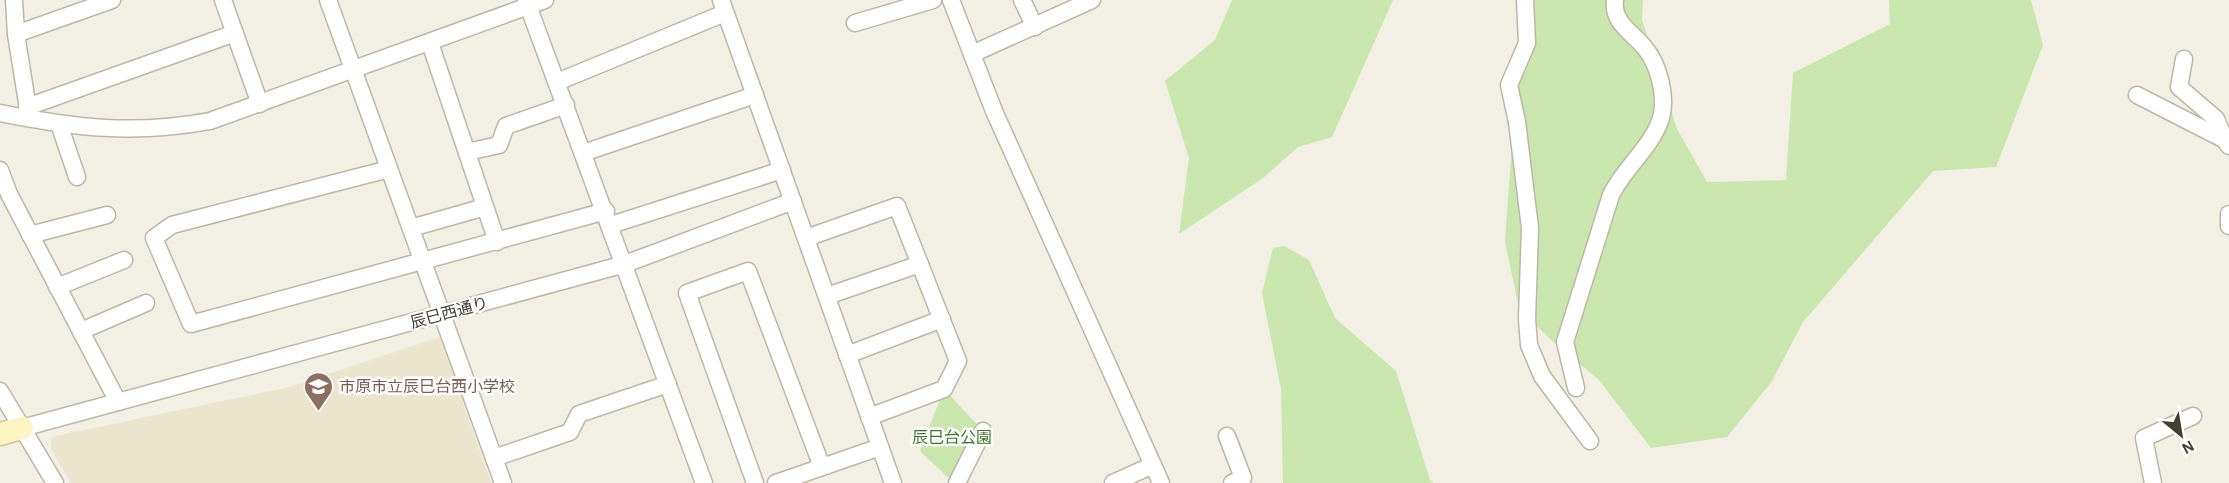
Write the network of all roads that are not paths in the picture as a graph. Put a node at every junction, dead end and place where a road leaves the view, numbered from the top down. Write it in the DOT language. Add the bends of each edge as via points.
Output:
graph roads {
  1 [pos="14,0"];
  2 [pos="112,0"];
  3 [pos="223,0"];
  4 [pos="328,0"];
  5 [pos="545,0"];
  6 [pos="933,0"];
  7 [pos="951,0"];
  8 [pos="1022,0"];
  9 [pos="1525,0"];
  10 [pos="1615,0"];
  11 [pos="1088,1"];
  12 [pos="528,4"];
  13 [pos="723,6"];
  14 [pos="855,23"];
  15 [pos="1035,27"];
  16 [pos="235,33"];
  17 [pos="16,34"];
  18 [pos="430,43"];
  19 [pos="972,54"];
  20 [pos="2184,59"];
  21 [pos="354,70"];
  22 [pos="557,82"];
  23 [pos="755,94"];
  24 [pos="2137,95"];
  25 [pos="260,104"];
  26 [pos="566,105"];
  27 [pos="0,113"];
  28 [pos="28,113"];
  29 [pos="59,124"];
  30 [pos="2227,143"];
  31 [pos="467,152"];
  32 [pos="584,153"];
  33 [pos="389,169"];
  34 [pos="0,170"];
  35 [pos="782,170"];
  36 [pos="77,177"];
  37 [pos="793,201"];
  38 [pos="485,207"];
  39 [pos="107,214"];
  40 [pos="2229,214"];
  41 [pos="608,218"];
  42 [pos="2229,226"];
  43 [pos="411,228"];
  44 [pos="30,235"];
  45 [pos="806,238"];
  46 [pos="497,242"];
  47 [pos="124,260"];
  48 [pos="423,263"];
  49 [pos="626,264"];
  50 [pos="920,264"];
  51 [pos="57,287"];
  52 [pos="827,296"];
  53 [pos="146,303"];
  54 [pos="442,314"];
  55 [pos="942,319"];
  56 [pos="81,331"];
  57 [pos="847,355"];
  58 [pos="669,384"];
  59 [pos="1576,388"];
  60 [pos="0,391"];
  61 [pos="118,402"];
  62 [pos="2193,416"];
  63 [pos="869,417"];
  64 [pos="22,428"];
  65 [pos="983,431"];
  66 [pos="0,434"];
  67 [pos="1227,436"];
  68 [pos="1590,441"];
  69 [pos="880,447"];
  70 [pos="494,458"];
  71 [pos="1153,465"];
  72 [pos="822,467"];
  73 [pos="55,483"];
  74 [pos="503,483"];
  75 [pos="704,483"];
  76 [pos="755,483"];
  77 [pos="776,483"];
  78 [pos="892,483"];
  79 [pos="957,483"];
  80 [pos="1113,483"];
  81 [pos="1161,483"];
  82 [pos="1232,483"];
  83 [pos="2153,483"];
  1 -- 17 [label="street"];
  2 -- 17 [label="street"];
  3 -- 16 [label="street"];
  4 -- 21 [label="street"];
  5 -- 12 [label="street"];
  6 -- 14 [label="street"];
  7 -- 19 [label="street"];
  8 -- 15 [label="street"];
  9 -- 68 [label="street" via="1527,43 1509,85 1530,228 1529,345 1542,376"];
  10 -- 59 [label="street" via="1618,21 1654,60 1662,91 1662,116 1654,135 1620,176 1611,195 1565,342"];
  11 -- 15 [label="street"];
  12 -- 18 [label="street"];
  12 -- 22 [label="street"];
  13 -- 22 [label="street"];
  13 -- 23 [label="street"];
  15 -- 19 [label="street"];
  16 -- 25 [label="street"];
  16 -- 28 [label="street"];
  17 -- 28 [label="street"];
  18 -- 21 [label="street"];
  18 -- 31 [label="street"];
  19 -- 71 [label="street"];
  20 -- 30 [label="street" via="2179,87 2216,119"];
  21 -- 25 [label="street"];
  21 -- 33 [label="street"];
  22 -- 26 [label="street"];
  23 -- 32 [label="street"];
  23 -- 35 [label="street"];
  24 -- 30 [label="street"];
  25 -- 29 [label="street" via="210,121 173,128 107,129"];
  26 -- 31 [label="street" via="506,126 499,145"];
  26 -- 32 [label="street"];
  27 -- 28 [label="street"];
  28 -- 29 [label="street"];
  29 -- 36 [label="street"];
  31 -- 38 [label="street"];
  32 -- 41 [label="street"];
  33 -- 43 [label="street"];
  33 -- 48 [label="street" via="172,225 154,238 191,324"];
  34 -- 44 [label="street"];
  35 -- 37 [label="street"];
  35 -- 41 [label="street"];
  37 -- 45 [label="street"];
  37 -- 49 [label="street, 辰巳西通り"];
  38 -- 43 [label="street"];
  38 -- 46 [label="street"];
  39 -- 44 [label="street"];
  40 -- 42 [label="street"];
  41 -- 46 [label="street"];
  41 -- 49 [label="street"];
  43 -- 48 [label="street"];
  44 -- 51 [label="street"];
  45 -- 50 [label="street" via="897,206"];
  45 -- 52 [label="street"];
  46 -- 48 [label="street"];
  47 -- 51 [label="street"];
  48 -- 54 [label="street"];
  49 -- 54 [label="street, 辰巳西通り"];
  49 -- 58 [label="street"];
  50 -- 52 [label="street"];
  50 -- 55 [label="street"];
  51 -- 56 [label="street"];
  52 -- 57 [label="street"];
  53 -- 56 [label="street"];
  54 -- 61 [label="street, 辰巳西通り"];
  54 -- 70 [label="street"];
  55 -- 57 [label="street"];
  55 -- 63 [label="street" via="958,361 944,389"];
  56 -- 61 [label="street"];
  57 -- 63 [label="street"];
  58 -- 70 [label="street" via="579,414 570,432"];
  58 -- 75 [label="street"];
  60 -- 64 [label="street"];
  61 -- 64 [label="street, 辰巳西通り"];
  62 -- 83 [label="street" via="2144,438"];
  63 -- 69 [label="street"];
  64 -- 66 [label="street, 辰巳西通り"];
  64 -- 73 [label="street"];
  65 -- 79 [label="street"];
  67 -- 82 [label="street" via="1243,478"];
  69 -- 72 [label="street"];
  69 -- 78 [label="street"];
  70 -- 74 [label="street"];
  71 -- 80 [label="street"];
  71 -- 81 [label="street"];
  72 -- 76 [label="street" via="748,271 687,292"];
  72 -- 77 [label="street"];
}
